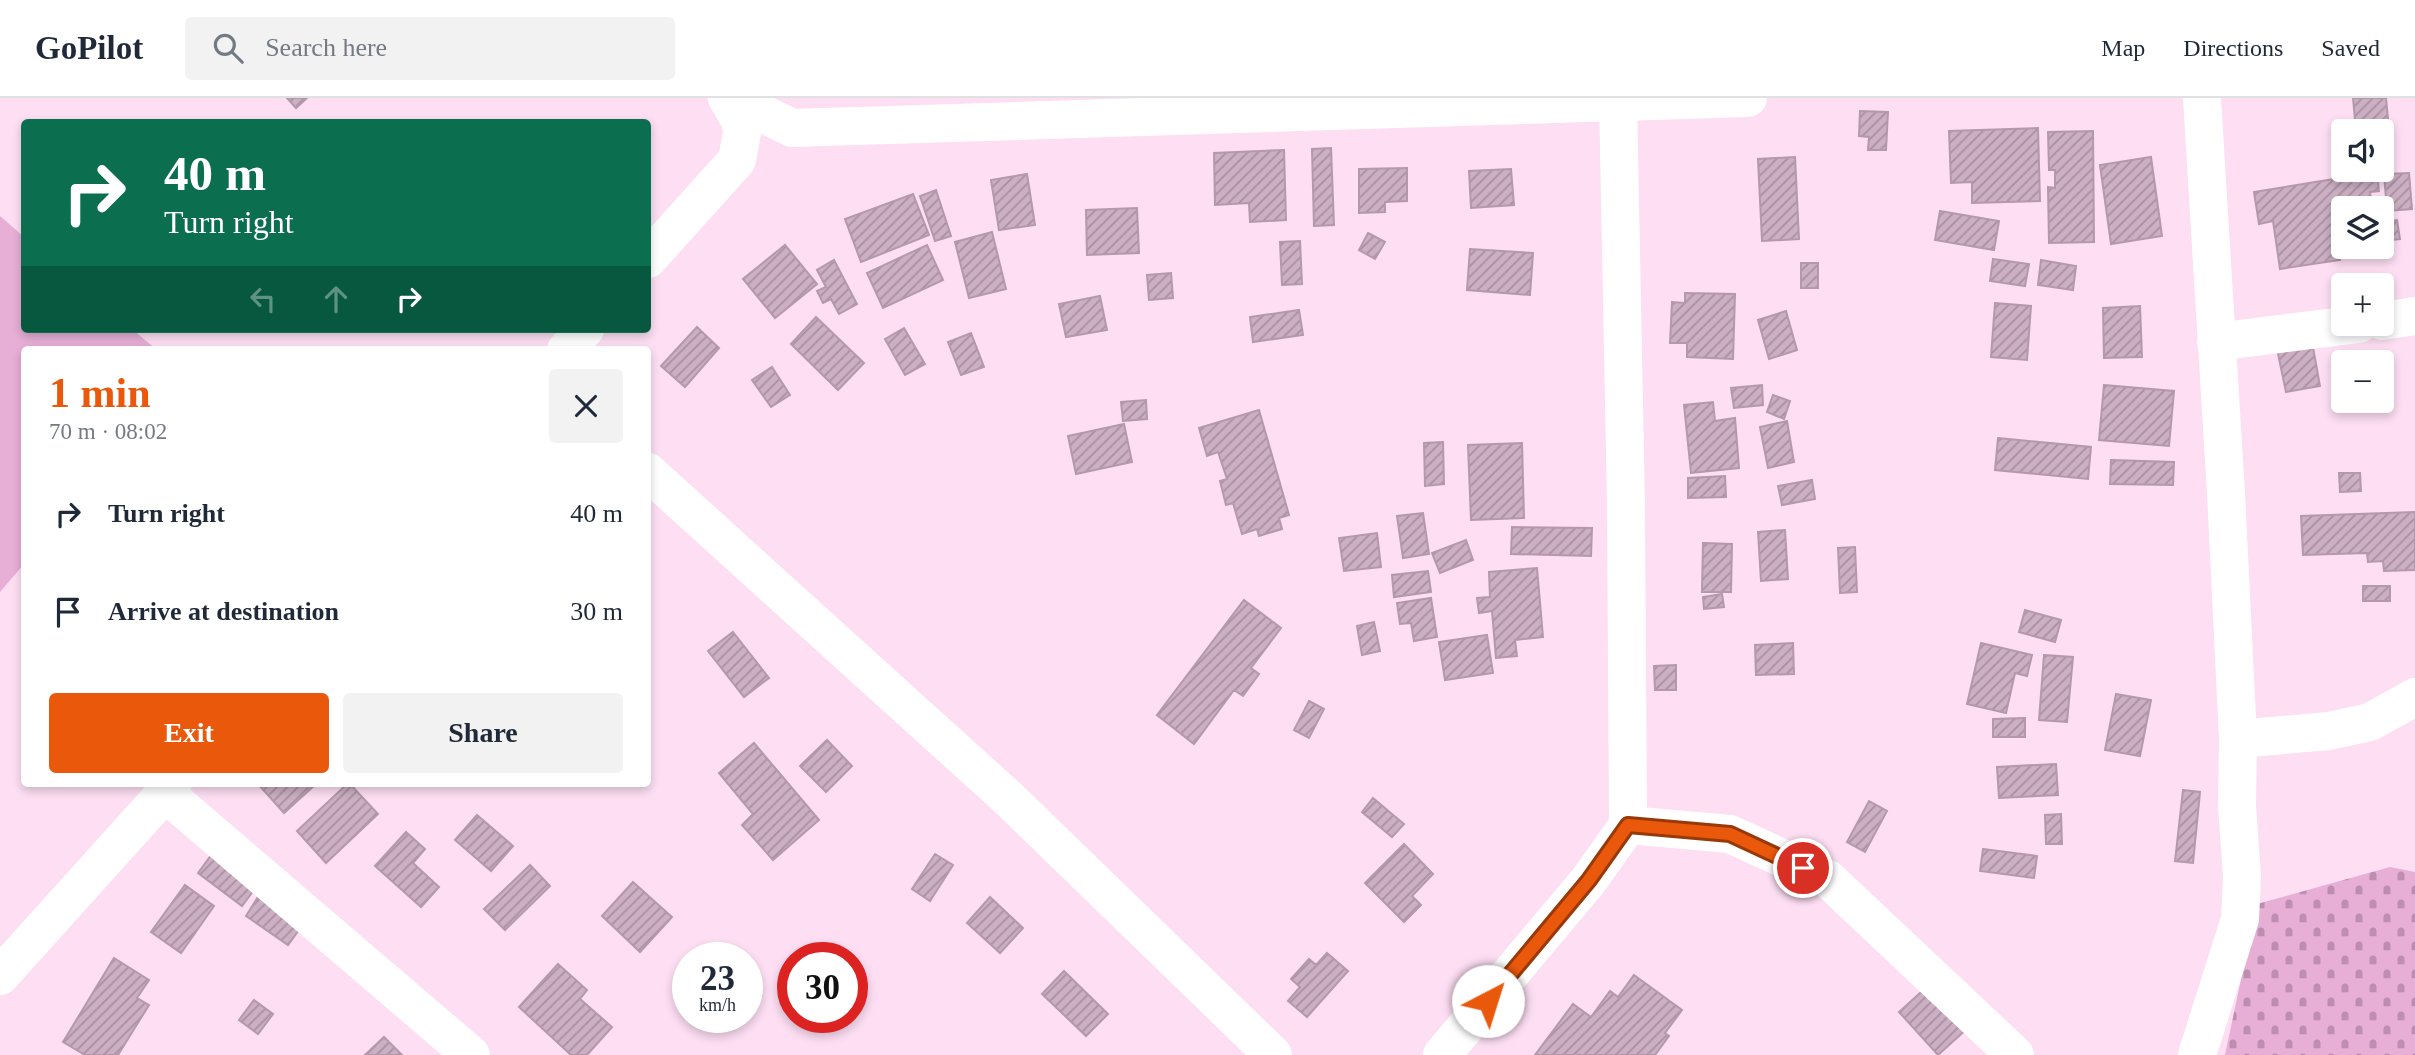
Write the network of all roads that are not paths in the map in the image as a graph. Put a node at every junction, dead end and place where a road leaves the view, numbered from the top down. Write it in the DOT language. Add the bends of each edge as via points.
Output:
graph roads {
  1 [pos="729,98"];
  2 [pos="1748,98"];
  3 [pos="2202,98"];
  4 [pos="1618,100"];
  5 [pos="792,128"];
  6 [pos="737,160"];
  7 [pos="651,256"];
  8 [pos="2415,317"];
  9 [pos="2394,320"];
  10 [pos="2331,328"];
  11 [pos="581,333"];
  12 [pos="2216,342"];
  13 [pos="570,346"];
  14 [pos="651,475"];
  15 [pos="2415,697"];
  16 [pos="2238,739"];
  17 [pos="169,789"];
  18 [pos="1628,825"];
  19 [pos="0,976"];
  20 [pos="471,1055"];
  21 [pos="1273,1055"];
  22 [pos="1442,1055"];
  23 [pos="2015,1055"];
  24 [pos="2197,1055"];
  1 -- 5 [label="street"];
  1 -- 6 [label="street" via="742,133"];
  2 -- 4 [label="street"];
  3 -- 12 [label="street"];
  4 -- 5 [label="street"];
  4 -- 18 [label="street"];
  5 -- 6 [label="street"];
  6 -- 7 [label="street"];
  8 -- 9 [label="street"];
  10 -- 12 [label="street"];
  11 -- 13 [label="street"];
  12 -- 16 [label="street"];
  14 -- 21 [label="street" via="1009,799"];
  15 -- 16 [label="street" via="2370,722 2329,731"];
  16 -- 24 [label="street" via="2240,919"];
  17 -- 19 [label="street"];
  17 -- 20 [label="street"];
  18 -- 22 [label="street" via="1589,880"];
  18 -- 23 [label="street" via="1730,834 1828,879"];
}
